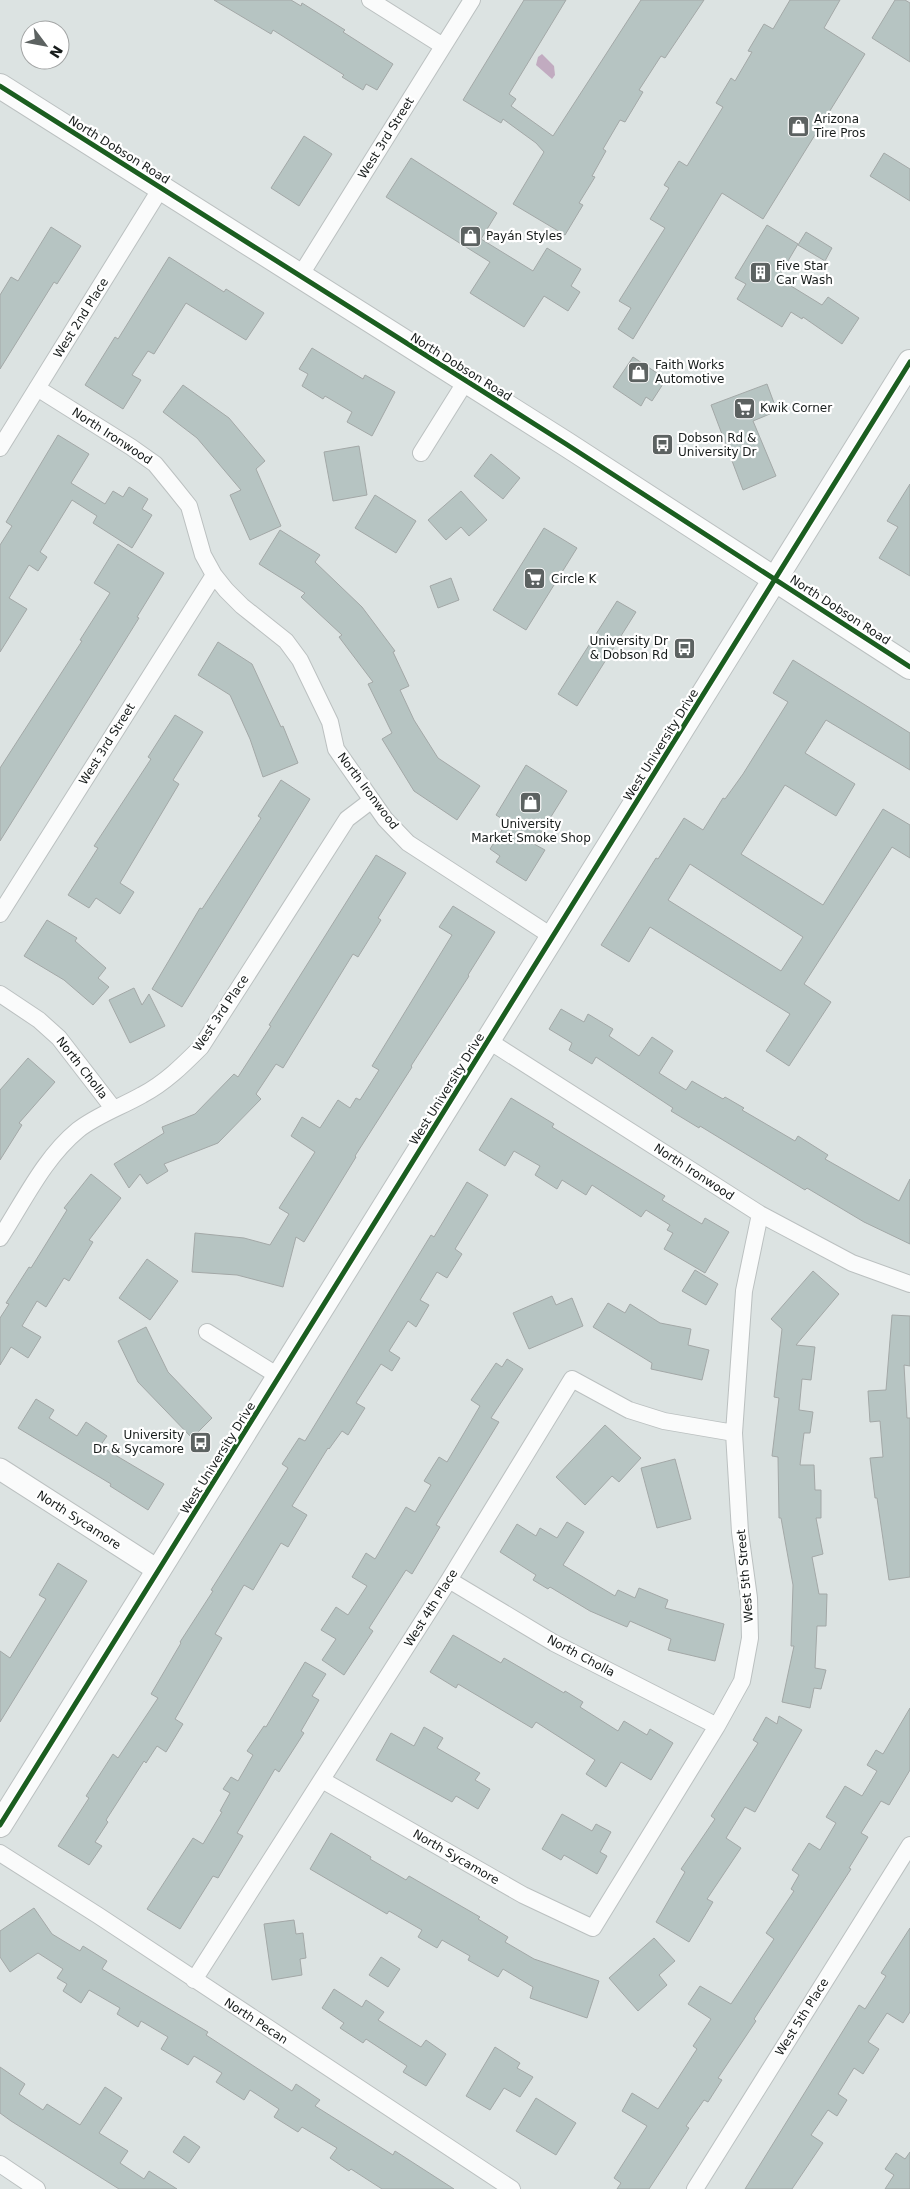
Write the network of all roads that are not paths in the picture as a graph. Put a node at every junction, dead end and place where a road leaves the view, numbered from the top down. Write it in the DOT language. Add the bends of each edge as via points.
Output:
graph roads {
  1 [pos="370,0"];
  2 [pos="472,0"];
  3 [pos="443,46"];
  4 [pos="0,86"];
  5 [pos="161,188"];
  6 [pos="300,276"];
  7 [pos="910,362"];
  8 [pos="466,381"];
  9 [pos="37,388"];
  10 [pos="0,448"];
  11 [pos="421,453"];
  12 [pos="214,575"];
  13 [pos="774,580"];
  14 [pos="910,667"];
  15 [pos="372,800"];
  16 [pos="0,914"];
  17 [pos="553,937"];
  18 [pos="0,994"];
  19 [pos="489,1041"];
  20 [pos="113,1108"];
  21 [pos="760,1214"];
  22 [pos="0,1238"];
  23 [pos="910,1284"];
  24 [pos="207,1332"];
  25 [pos="280,1377"];
  26 [pos="734,1433"];
  27 [pos="0,1469"];
  28 [pos="159,1571"];
  29 [pos="449,1580"];
  30 [pos="717,1726"];
  31 [pos="322,1780"];
  32 [pos="0,1825"];
  33 [pos="910,1845"];
  34 [pos="0,1854"];
  35 [pos="593,1928"];
  36 [pos="194,1980"];
  37 [pos="0,2164"];
  38 [pos="37,2189"];
  39 [pos="512,2189"];
  40 [pos="695,2189"];
  1 -- 3 [label="street"];
  2 -- 3 [label="street, West 3rd Street"];
  3 -- 6 [label="street, West 3rd Street"];
  4 -- 5 [label="main road, North Dobson Road"];
  5 -- 6 [label="main road, North Dobson Road"];
  5 -- 9 [label="street, West 2nd Place"];
  6 -- 8 [label="main road, North Dobson Road"];
  7 -- 13 [label="main road, West University Drive"];
  8 -- 11 [label="street"];
  8 -- 13 [label="main road, North Dobson Road"];
  9 -- 10 [label="street, West 2nd Place"];
  9 -- 12 [label="street, North Ironwood" via="155,464 189,506 203,555"];
  12 -- 15 [label="street, North Ironwood" via="260,623 286,641 300,660 330,722 336,749"];
  12 -- 16 [label="street, West 3rd Street"];
  13 -- 14 [label="main road, North Dobson Road"];
  13 -- 17 [label="main road, West University Drive"];
  15 -- 17 [label="street, North Ironwood" via="408,843"];
  15 -- 20 [label="street, West 3rd Place" via="347,819 202,1047 143,1095"];
  17 -- 19 [label="main road, West University Drive"];
  18 -- 20 [label="street, North Cholla" via="59,1038"];
  19 -- 21 [label="street, North Ironwood"];
  19 -- 25 [label="main road, West University Drive"];
  20 -- 22 [label="street, West 3rd Place" via="79,1129 54,1153"];
  21 -- 23 [label="street, North Ironwood" via="852,1263"];
  21 -- 26 [label="street, West 5th Street" via="741,1314"];
  24 -- 25 [label="street"];
  25 -- 28 [label="main road, West University Drive"];
  26 -- 29 [label="street, West 4th Place" via="664,1421 629,1410 572,1379"];
  26 -- 30 [label="street, West 5th Street" via="750,1638 742,1681"];
  27 -- 28 [label="street, North Sycamore"];
  28 -- 32 [label="main road, West University Drive"];
  29 -- 30 [label="street, North Cholla" via="554,1643"];
  29 -- 31 [label="street, West 4th Place"];
  30 -- 35 [label="street, West 5th Street"];
  31 -- 35 [label="street, North Sycamore" via="523,1895"];
  31 -- 36 [label="street, West 4th Place"];
  33 -- 40 [label="street, West 5th Place"];
  34 -- 36 [label="street, North Pecan"];
  36 -- 39 [label="street, North Pecan"];
  37 -- 38 [label="street"];
}
